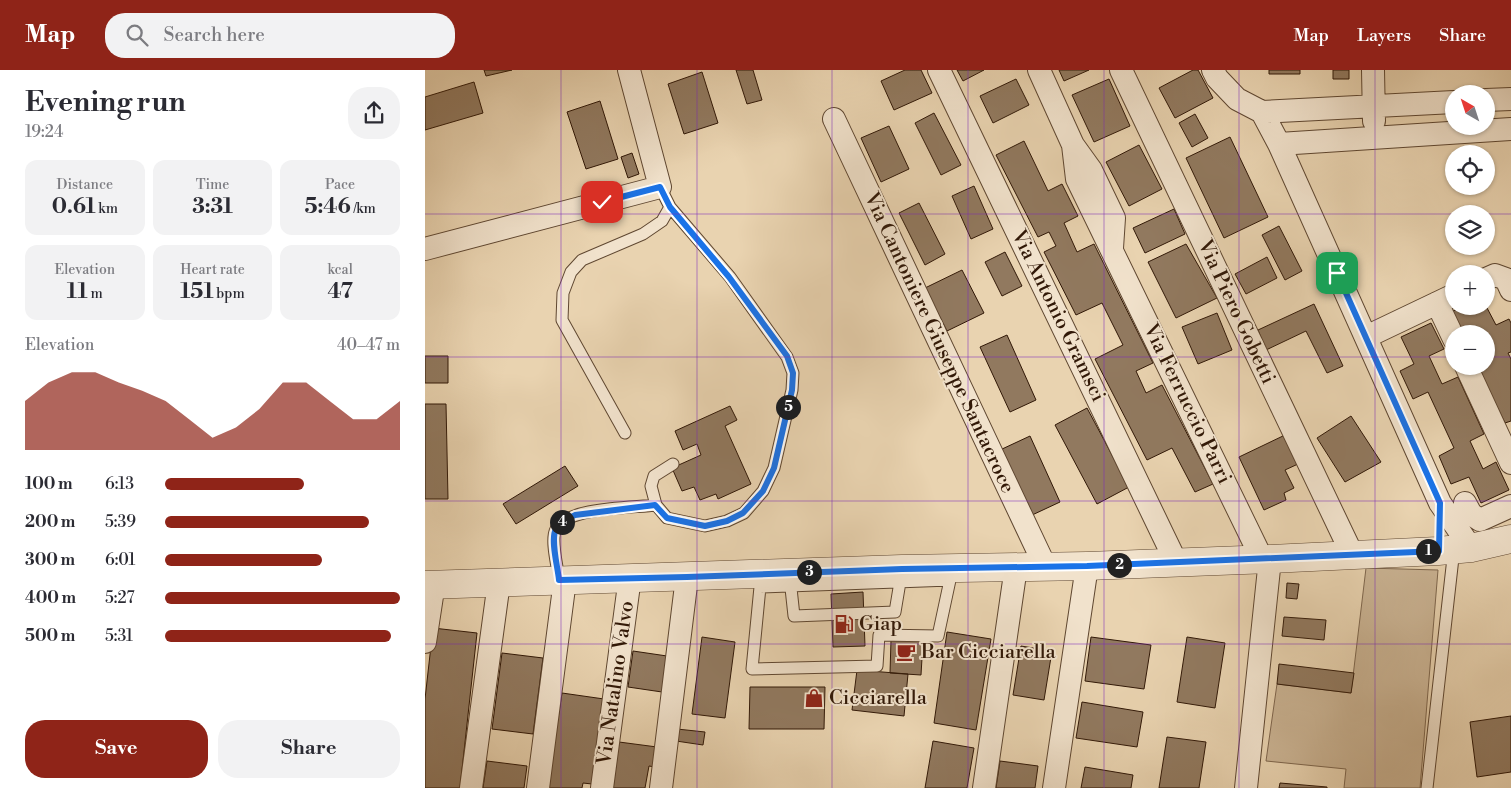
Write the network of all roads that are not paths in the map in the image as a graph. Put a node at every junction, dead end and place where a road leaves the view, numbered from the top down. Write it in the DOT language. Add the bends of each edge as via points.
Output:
graph roads {
  1 [pos="629,70"];
  2 [pos="939,70"];
  3 [pos="1039,70"];
  4 [pos="1121,70"];
  5 [pos="1213,70"];
  6 [pos="1373,70"];
  7 [pos="1511,99"];
  8 [pos="1495,100"];
  9 [pos="1445,103"];
  10 [pos="1373,107"];
  11 [pos="1262,112"];
  12 [pos="834,120"];
  13 [pos="1511,129"];
  14 [pos="1375,137"];
  15 [pos="1279,144"];
  16 [pos="660,187"];
  17 [pos="670,207"];
  18 [pos="425,249"];
  19 [pos="1495,275"];
  20 [pos="1511,290"];
  21 [pos="1445,299"];
  22 [pos="1366,337"];
  23 [pos="1470,375"];
  24 [pos="625,433"];
  25 [pos="1511,463"];
  26 [pos="673,464"];
  27 [pos="1440,503"];
  28 [pos="1465,503"];
  29 [pos="655,505"];
  30 [pos="1511,506"];
  31 [pos="1510,541"];
  32 [pos="1455,549"];
  33 [pos="1352,554"];
  34 [pos="1266,559"];
  35 [pos="1177,562"];
  36 [pos="1045,566"];
  37 [pos="1087,566"];
  38 [pos="1016,567"];
  39 [pos="901,576"];
  40 [pos="630,577"];
  41 [pos="687,577"];
  42 [pos="562,580"];
  43 [pos="790,580"];
  44 [pos="499,582"];
  45 [pos="429,584"];
  46 [pos="425,642"];
  47 [pos="471,788"];
  48 [pos="539,788"];
  49 [pos="602,788"];
  50 [pos="661,788"];
  51 [pos="984,788"];
  52 [pos="1054,788"];
  53 [pos="1247,788"];
  54 [pos="1427,788"];
  1 -- 16 [label="street"];
  2 -- 35 [label="street, Via Antonio Gramsci"];
  3 -- 34 [label="street, Via Ferruccio Parri" via="1073,145 1091,170 1115,218 1112,249"];
  4 -- 33 [label="street, Via Piero Gobetti"];
  5 -- 11 [label="street" via="1237,99"];
  6 -- 10 [label="street"];
  7 -- 8 [label="street"];
  9 -- 10 [label="street"];
  10 -- 11 [label="street"];
  10 -- 14 [label="street"];
  11 -- 15 [label="street"];
  12 -- 36 [label="street, Via Cantoniere Giuseppe Santacroce"];
  13 -- 14 [label="street"];
  14 -- 15 [label="street"];
  15 -- 22 [label="street"];
  16 -- 17 [label="lane"];
  16 -- 18 [label="street"];
  17 -- 24 [label="lane" via="662,221 643,234 582,260 571,272 563,293 562,320"];
  17 -- 29 [label="lane" via="729,277 787,356 793,373 774,468 763,491 743,513 705,526 667,518"];
  19 -- 20 [label="street" via="1506,279"];
  21 -- 22 [label="street"];
  22 -- 27 [label="street"];
  23 -- 25 [label="street"];
  26 -- 29 [label="lane" via="654,476 651,486"];
  27 -- 32 [label="street"];
  27 -- 32 [label="street"];
  28 -- 30 [label="street" via="1471,514 1480,520"];
  29 -- 42 [label="lane" via="588,512 564,521 556,529 554,540"];
  31 -- 32 [label="street"];
  32 -- 33 [label="street"];
  32 -- 54 [label="lane"];
  33 -- 34 [label="street"];
  34 -- 35 [label="street"];
  34 -- 53 [label="street"];
  35 -- 37 [label="street"];
  36 -- 37 [label="street"];
  36 -- 38 [label="street"];
  37 -- 52 [label="street"];
  38 -- 39 [label="street"];
  38 -- 51 [label="street"];
  39 -- 43 [label="street"];
  39 -- 43 [label="lane" via="895,612 794,616"];
  39 -- 43 [label="lane" via="950,580 938,636 879,635 877,666 752,670 760,587"];
  40 -- 41 [label="street"];
  40 -- 42 [label="street"];
  40 -- 49 [label="street, Via Natalino Valvo"];
  41 -- 43 [label="street"];
  41 -- 50 [label="street"];
  42 -- 44 [label="street"];
  42 -- 48 [label="street"];
  44 -- 45 [label="street"];
  44 -- 47 [label="street"];
  45 -- 46 [label="street"];
}
